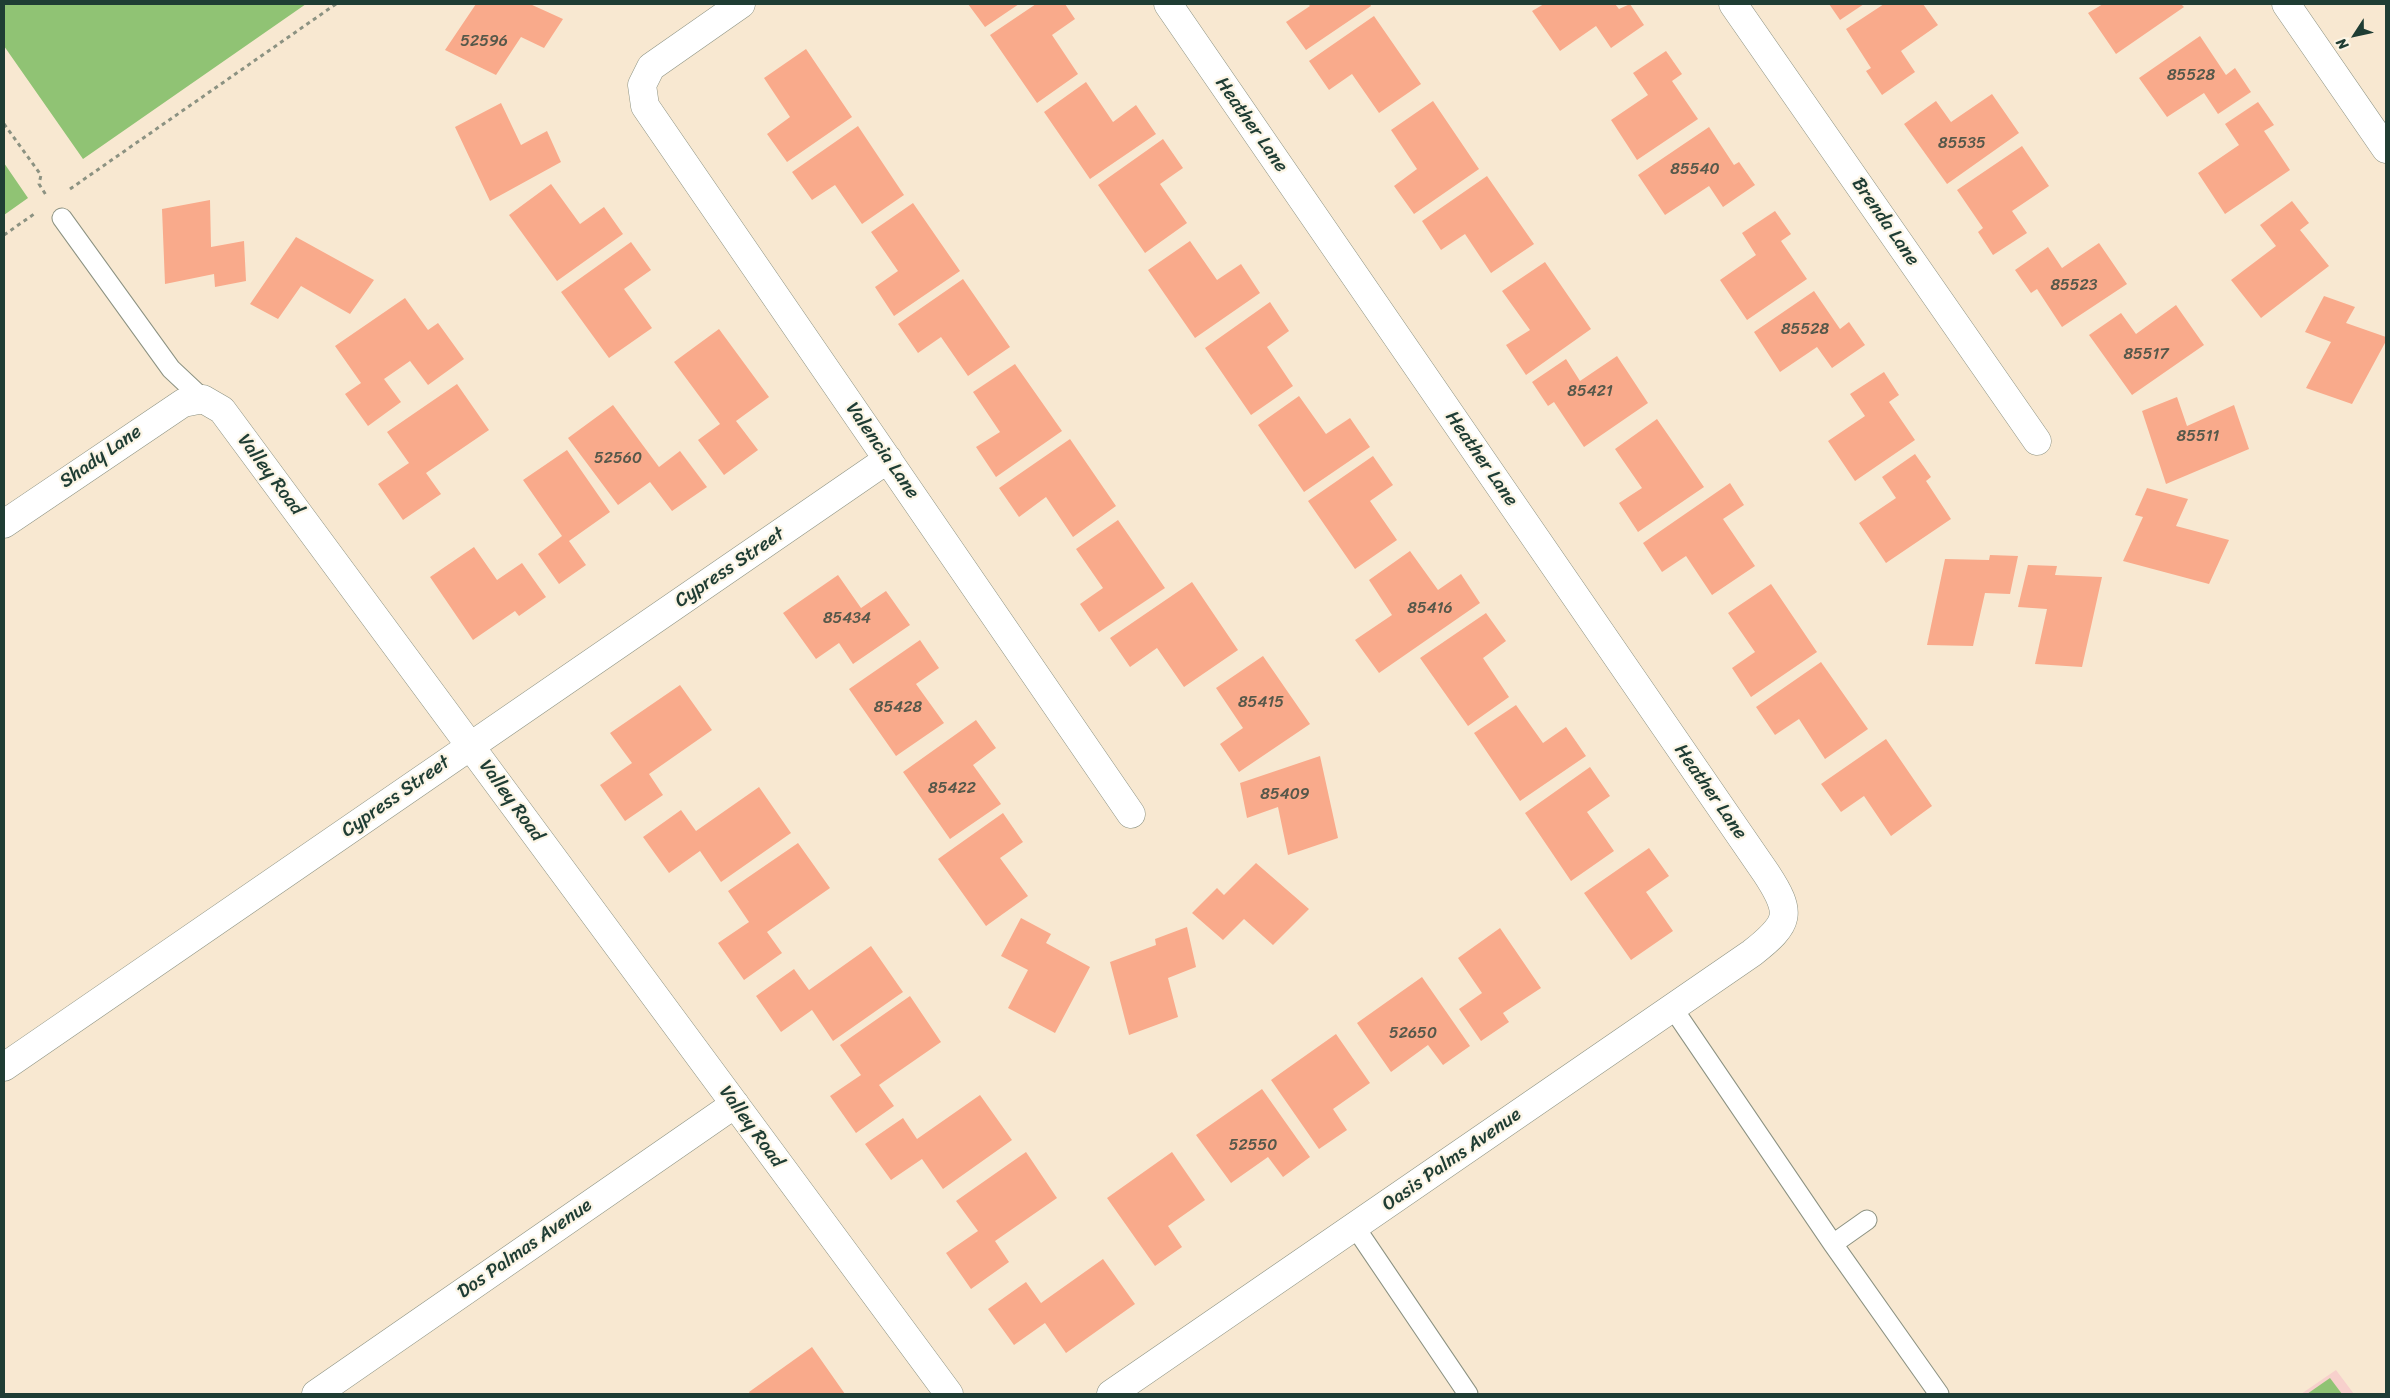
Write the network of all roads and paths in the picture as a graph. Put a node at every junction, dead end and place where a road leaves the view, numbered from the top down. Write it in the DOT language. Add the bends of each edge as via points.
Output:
graph roads {
  1 [pos="336,4"];
  2 [pos="741,4"];
  3 [pos="1168,4"];
  4 [pos="1733,4"];
  5 [pos="2286,4"];
  6 [pos="4,124"];
  7 [pos="2386,149"];
  8 [pos="67,191"];
  9 [pos="50,202"];
  10 [pos="35,213"];
  11 [pos="62,218"];
  12 [pos="4,235"];
  13 [pos="203,399"];
  14 [pos="2037,441"];
  15 [pos="888,459"];
  16 [pos="4,524"];
  17 [pos="470,746"];
  18 [pos="1131,814"];
  19 [pos="1785,917"];
  20 [pos="1672,1007"];
  21 [pos="4,1067"];
  22 [pos="735,1104"];
  23 [pos="1867,1220"];
  24 [pos="1355,1227"];
  25 [pos="1833,1244"];
  26 [pos="316,1394"];
  27 [pos="949,1394"];
  28 [pos="1111,1394"];
  29 [pos="1468,1394"];
  30 [pos="1938,1394"];
  1 -- 8 [label="path"];
  2 -- 15 [label="street, Valencia Lane" via="651,67 642,85 645,106"];
  3 -- 19 [label="street, Heather Lane" via="1766,873 1781,896"];
  4 -- 14 [label="street, Brenda Lane"];
  5 -- 7 [label="street"];
  6 -- 9 [label="path" via="41,175 40,188"];
  10 -- 12 [label="path"];
  11 -- 13 [label="lane, Valley Road" via="171,369"];
  13 -- 16 [label="street, Shady Lane" via="183,403 158,418"];
  13 -- 17 [label="street, Valley Road" via="222,410"];
  15 -- 17 [label="street, Cypress Street"];
  15 -- 18 [label="street, Valencia Lane"];
  17 -- 21 [label="street, Cypress Street"];
  17 -- 22 [label="street, Valley Road"];
  19 -- 20 [label="street, Oasis Palms Avenue" via="1768,941"];
  20 -- 24 [label="street, Oasis Palms Avenue"];
  20 -- 25 [label="lane"];
  22 -- 26 [label="street, Dos Palmas Avenue"];
  22 -- 27 [label="street, Valley Road"];
  23 -- 25 [label="lane"];
  24 -- 28 [label="street, Oasis Palms Avenue"];
  24 -- 29 [label="lane"];
  25 -- 30 [label="lane"];
}
